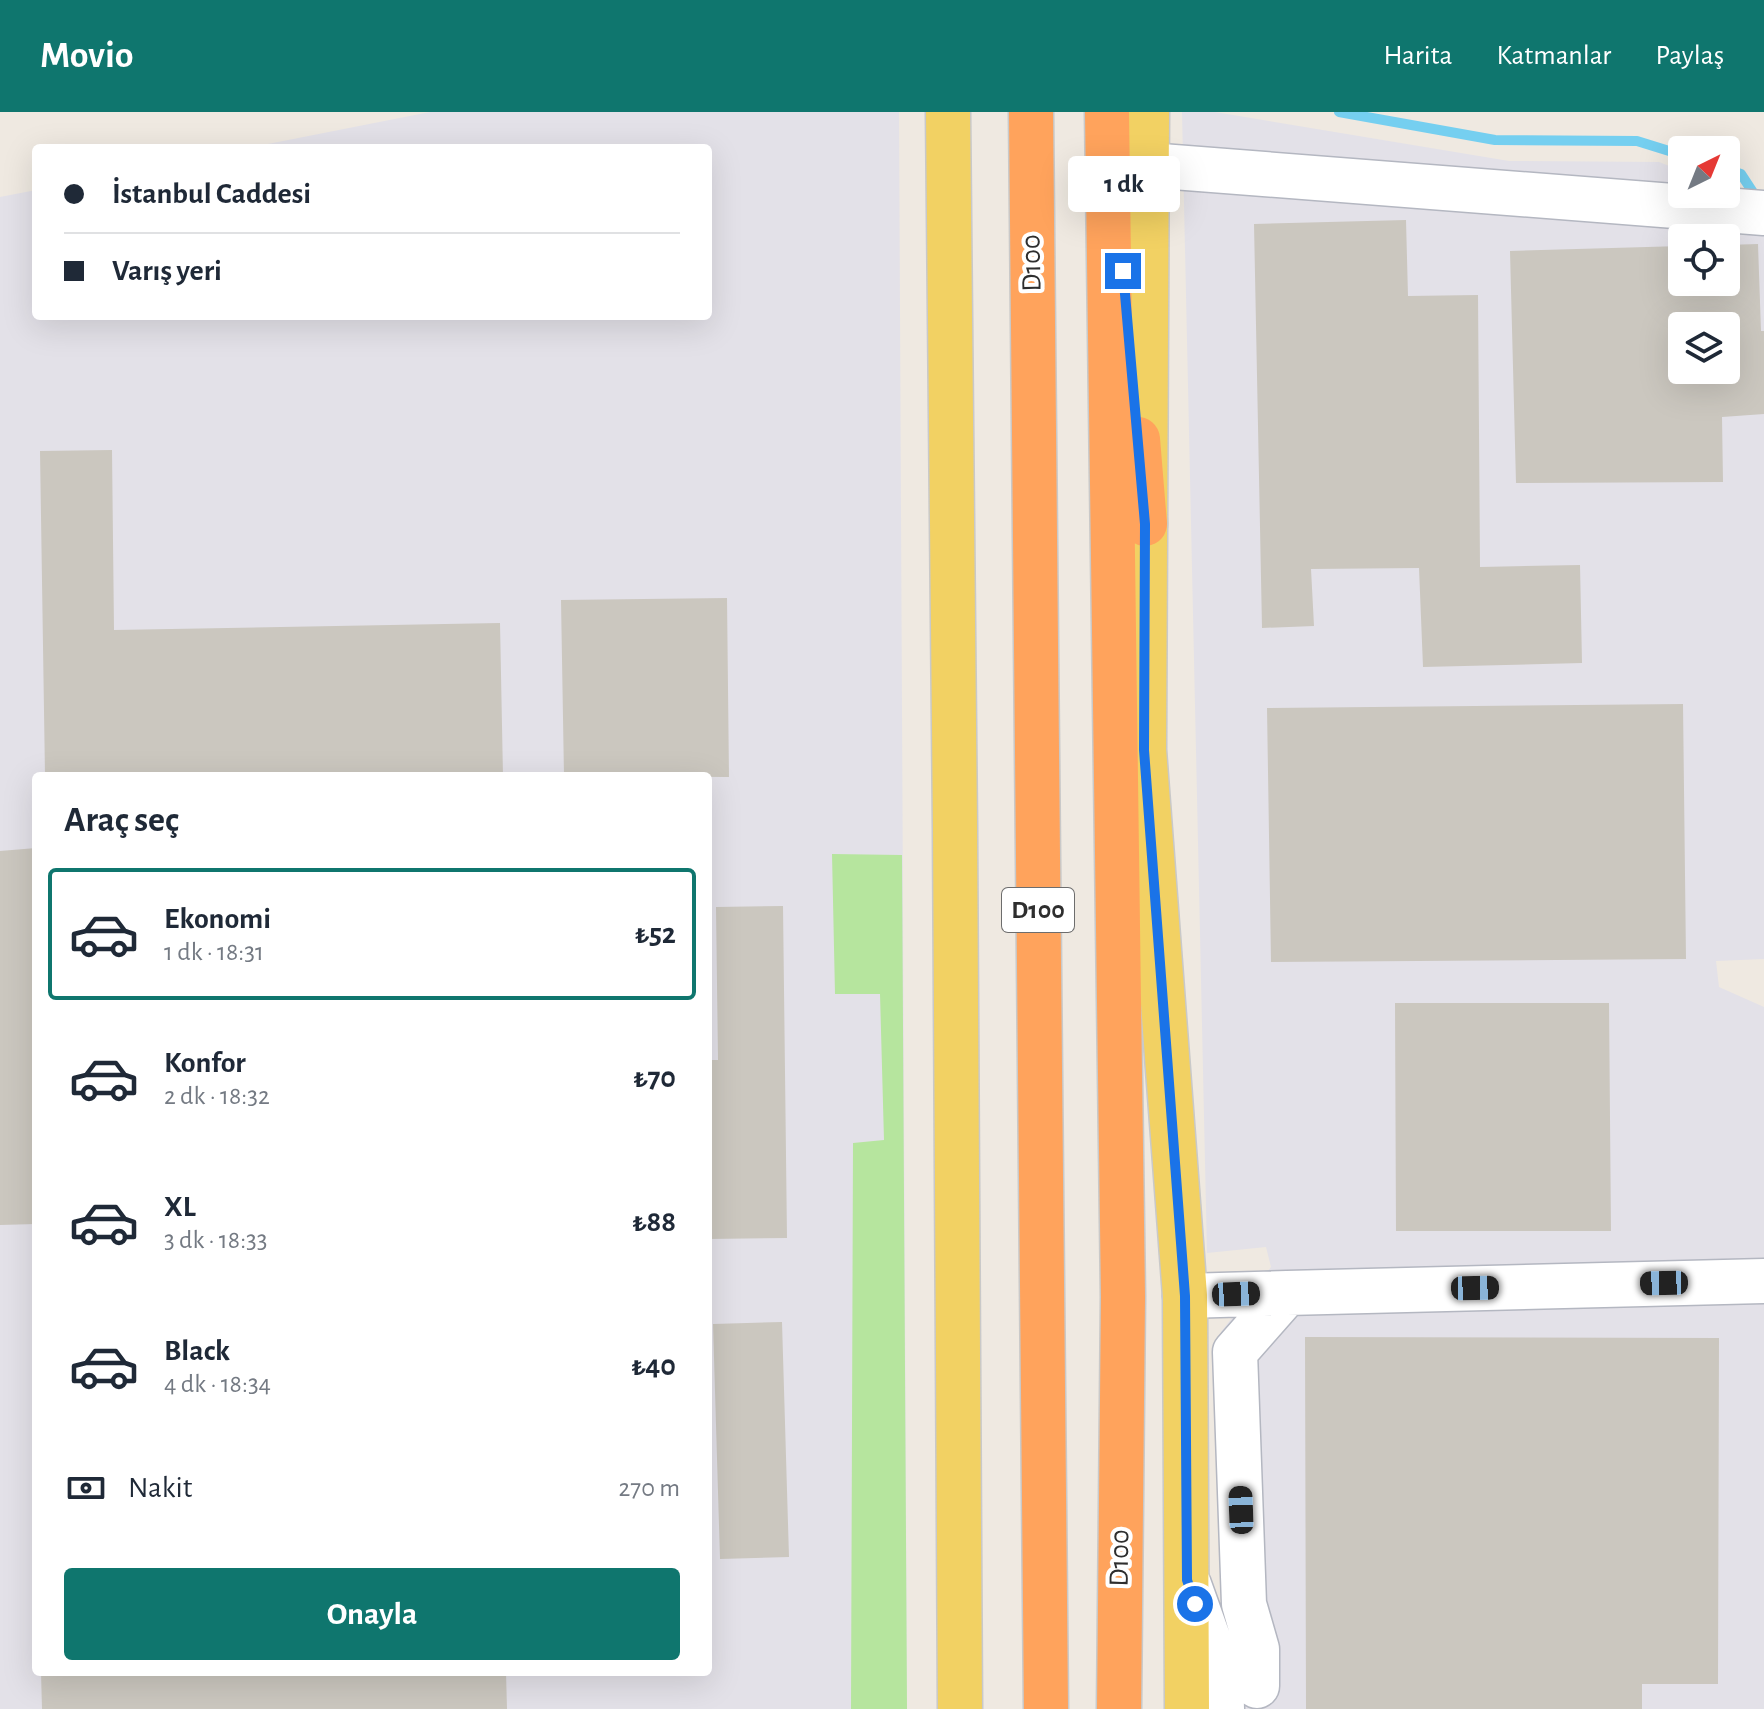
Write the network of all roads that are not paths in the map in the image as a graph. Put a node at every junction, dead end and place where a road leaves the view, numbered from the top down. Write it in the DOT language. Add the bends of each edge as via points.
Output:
graph roads {
  1 [pos="948,112"];
  2 [pos="1031,112"];
  3 [pos="1108,112"];
  4 [pos="1147,112"];
  5 [pos="1148,165"];
  6 [pos="1753,212"];
  7 [pos="1145,524"];
  8 [pos="1764,1281"];
  9 [pos="1287,1293"];
  10 [pos="1185,1296"];
  11 [pos="1187,1580"];
  12 [pos="1240,1698"];
  13 [pos="960,1709"];
  14 [pos="1046,1709"];
  15 [pos="1119,1709"];
  16 [pos="1187,1709"];
  1 -- 13 [label="main road"];
  2 -- 14 [label="highway, D100 / D100"];
  3 -- 7 [label="highway"];
  3 -- 15 [label="highway, D100 / D100" via="1123,1297"];
  4 -- 5 [label="main road"];
  5 -- 6 [label="lane"];
  5 -- 7 [label="main road"];
  7 -- 10 [label="main road" via="1144,750"];
  8 -- 9 [label="lane"];
  9 -- 10 [label="lane"];
  9 -- 12 [label="lane" via="1235,1352 1244,1604 1257,1649"];
  10 -- 11 [label="main road"];
  11 -- 12 [label="lane" via="1221,1674"];
  11 -- 16 [label="main road"];
}
